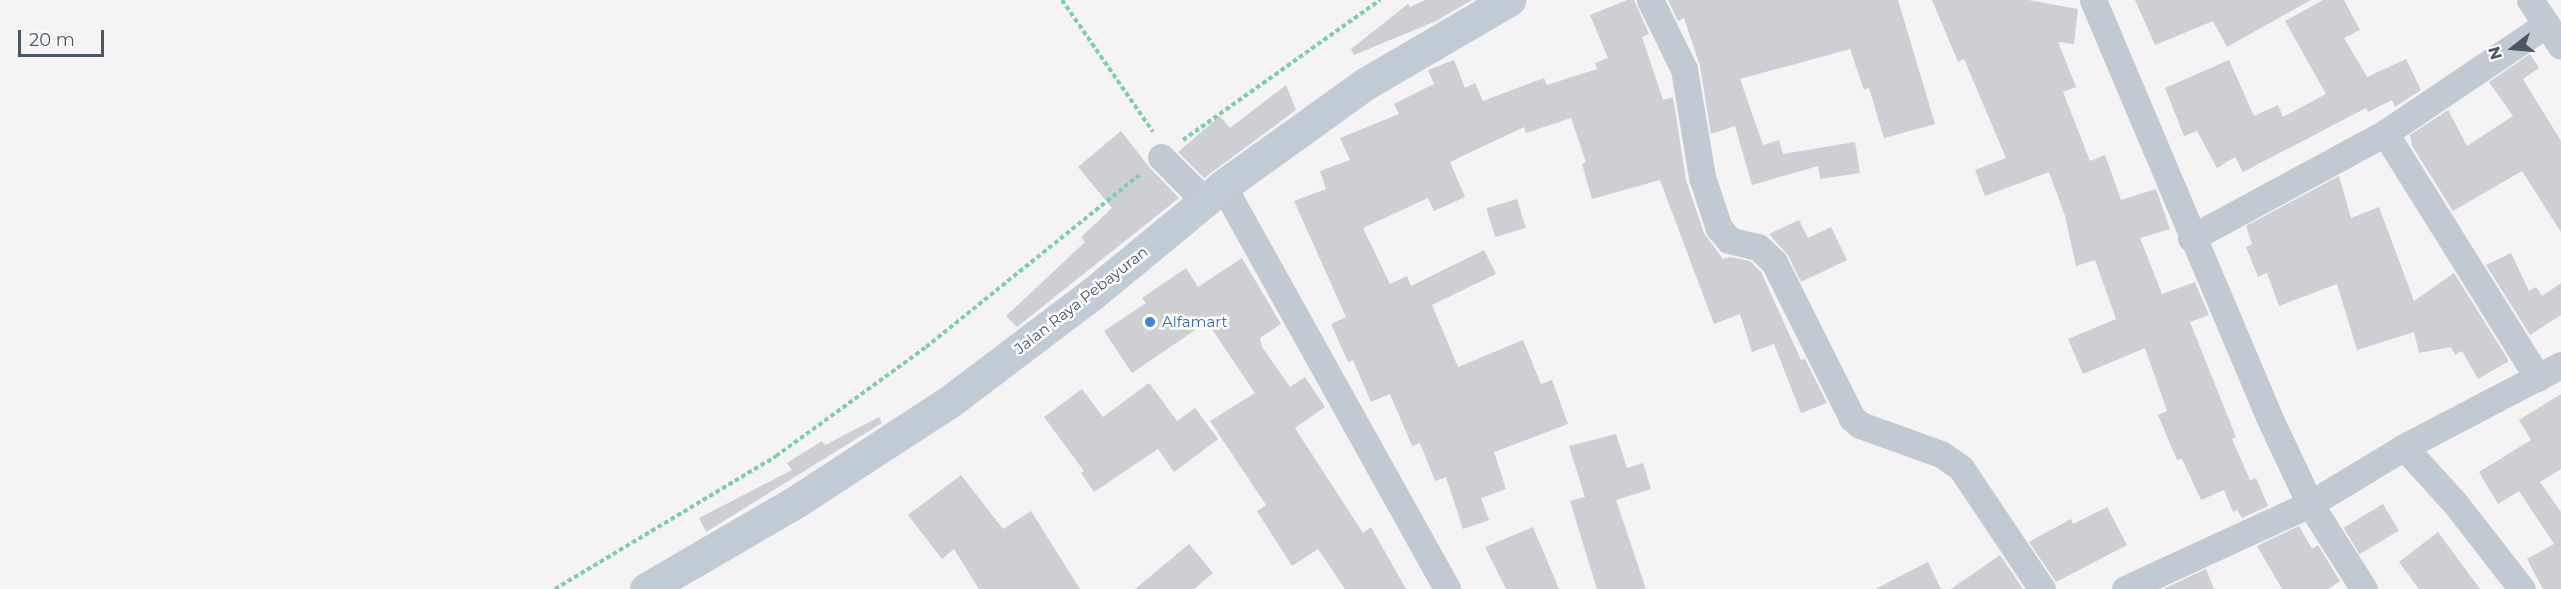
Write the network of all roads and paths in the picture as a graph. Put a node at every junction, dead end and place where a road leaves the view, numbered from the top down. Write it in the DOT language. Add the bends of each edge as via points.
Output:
graph roads {
  1 [pos="1062,0"];
  2 [pos="1380,0"];
  3 [pos="1509,0"];
  4 [pos="1650,0"];
  5 [pos="2093,0"];
  6 [pos="2530,0"];
  7 [pos="2553,35"];
  8 [pos="2385,133"];
  9 [pos="1164,155"];
  10 [pos="1214,194"];
  11 [pos="2191,238"];
  12 [pos="2550,371"];
  13 [pos="2404,447"];
  14 [pos="2310,504"];
  15 [pos="2140,586"];
  16 [pos="555,589"];
  17 [pos="646,589"];
  18 [pos="1447,589"];
  19 [pos="2042,589"];
  20 [pos="2364,589"];
  21 [pos="2523,589"];
  1 -- 9 [label="path"];
  2 -- 9 [label="path" via="1275,71"];
  3 -- 10 [label="main road, Jalan Raya Pebayuran" via="1365,84"];
  4 -- 19 [label="street" via="1684,69 1700,167 1719,228 1729,240 1758,247 1774,262 1852,418 1860,425 1941,454 1961,468"];
  5 -- 11 [label="street"];
  6 -- 7 [label="street"];
  7 -- 8 [label="street"];
  8 -- 11 [label="street"];
  8 -- 12 [label="street"];
  9 -- 10 [label="street"];
  9 -- 16 [label="path" via="926,347 776,456"];
  10 -- 17 [label="main road, Jalan Raya Pebayuran" via="1092,294 949,402 797,501"];
  10 -- 18 [label="street"];
  11 -- 14 [label="street"];
  12 -- 13 [label="street"];
  13 -- 14 [label="street"];
  13 -- 21 [label="street" via="2455,503"];
  14 -- 15 [label="street"];
  14 -- 20 [label="street"];
}
